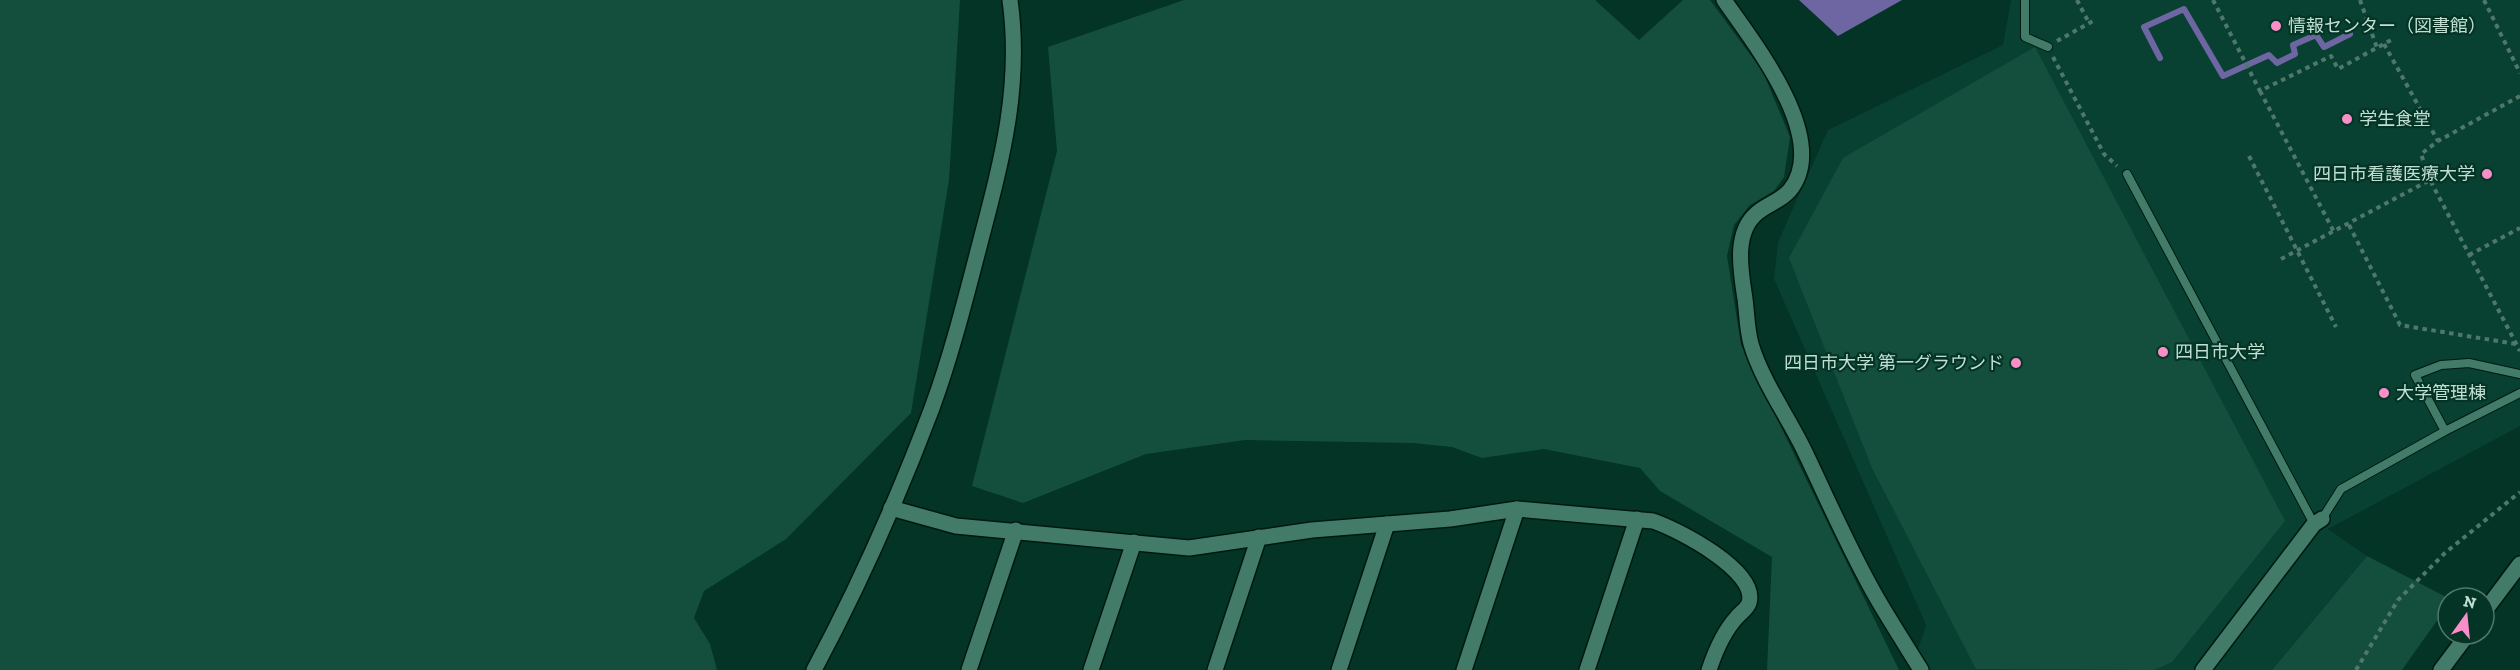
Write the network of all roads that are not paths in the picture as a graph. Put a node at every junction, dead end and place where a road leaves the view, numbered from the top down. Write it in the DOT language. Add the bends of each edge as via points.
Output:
graph roads {
  1 [pos="1010,0"];
  2 [pos="1724,0"];
  3 [pos="2025,0"];
  4 [pos="2048,46"];
  5 [pos="2127,174"];
  6 [pos="2520,374"];
  7 [pos="2520,393"];
  8 [pos="2445,431"];
  9 [pos="891,507"];
  10 [pos="1517,509"];
  11 [pos="1637,519"];
  12 [pos="2318,522"];
  13 [pos="1387,524"];
  14 [pos="1016,530"];
  15 [pos="1259,537"];
  16 [pos="1134,542"];
  17 [pos="2520,564"];
  18 [pos="2496,596"];
  19 [pos="2459,646"];
  20 [pos="814,670"];
  21 [pos="969,670"];
  22 [pos="1091,670"];
  23 [pos="1215,670"];
  24 [pos="1339,670"];
  25 [pos="1464,670"];
  26 [pos="1587,670"];
  27 [pos="1709,670"];
  28 [pos="1921,670"];
  29 [pos="2203,670"];
  30 [pos="2441,670"];
  1 -- 9 [label="street" via="1013,68 1002,160 932,407"];
  2 -- 28 [label="street" via="1765,59 1795,116 1802,141 1796,180 1780,199 1757,212 1743,235 1740,256 1752,344 1770,388 1854,554"];
  3 -- 4 [label="lane" via="2025,37"];
  5 -- 12 [label="lane"];
  6 -- 8 [label="lane" via="2469,363 2441,365 2415,375"];
  7 -- 8 [label="lane"];
  8 -- 12 [label="lane" via="2341,489"];
  9 -- 14 [label="street" via="956,526"];
  9 -- 20 [label="street" via="860,580"];
  10 -- 11 [label="street"];
  10 -- 13 [label="street"];
  10 -- 25 [label="street"];
  11 -- 26 [label="street"];
  11 -- 27 [label="street" via="1667,525 1705,546 1746,581 1749,605 1715,652"];
  12 -- 29 [label="street"];
  13 -- 15 [label="street"];
  13 -- 24 [label="street"];
  14 -- 16 [label="street"];
  14 -- 21 [label="street"];
  15 -- 16 [label="street" via="1189,548"];
  15 -- 23 [label="street"];
  16 -- 22 [label="street"];
  17 -- 18 [label="street"];
  19 -- 30 [label="street"];
}
